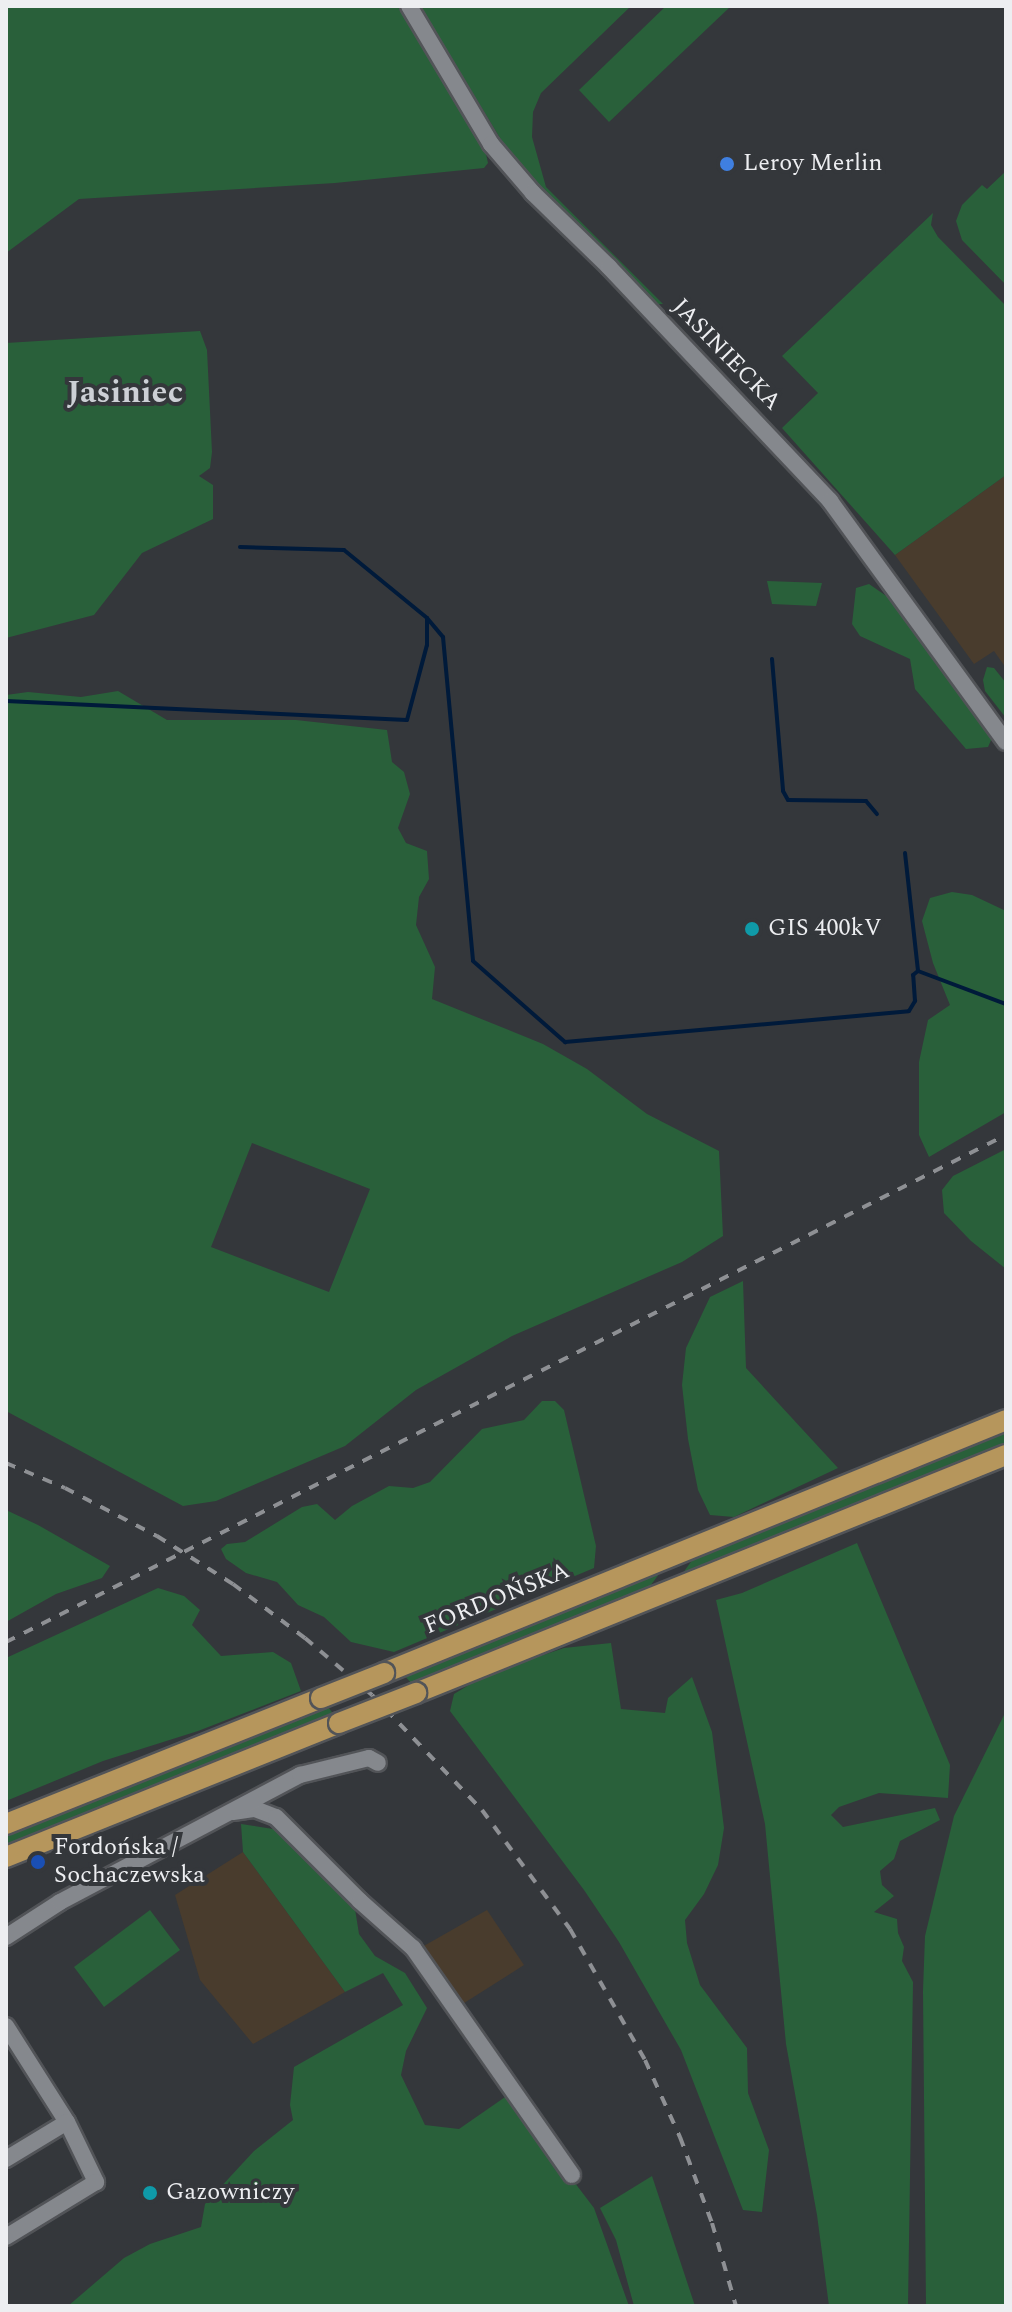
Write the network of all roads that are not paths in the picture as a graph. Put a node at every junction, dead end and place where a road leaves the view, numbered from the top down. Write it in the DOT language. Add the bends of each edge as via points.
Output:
graph roads {
  1 [pos="409,6"];
  2 [pos="1006,742"];
  3 [pos="1006,1420"];
  4 [pos="1006,1455"];
  5 [pos="378,1763"];
  6 [pos="233,1812"];
  7 [pos="6,1824"];
  8 [pos="6,1857"];
  9 [pos="6,1937"];
  10 [pos="6,2026"];
  11 [pos="67,2122"];
  12 [pos="6,2159"];
  13 [pos="572,2175"];
  14 [pos="6,2237"];
  1 -- 2 [label="street, JASINIECKA" via="491,144 830,501"];
  3 -- 7 [label="main road, FORDOŃSKA, bridge"];
  4 -- 8 [label="main road, bridge"];
  5 -- 6 [label="street" via="369,1758 300,1775"];
  6 -- 9 [label="street" via="60,1902"];
  6 -- 13 [label="street" via="255,1809 276,1817 413,1948"];
  10 -- 11 [label="street"];
  11 -- 12 [label="street"];
  11 -- 14 [label="street" via="96,2182"];
}
